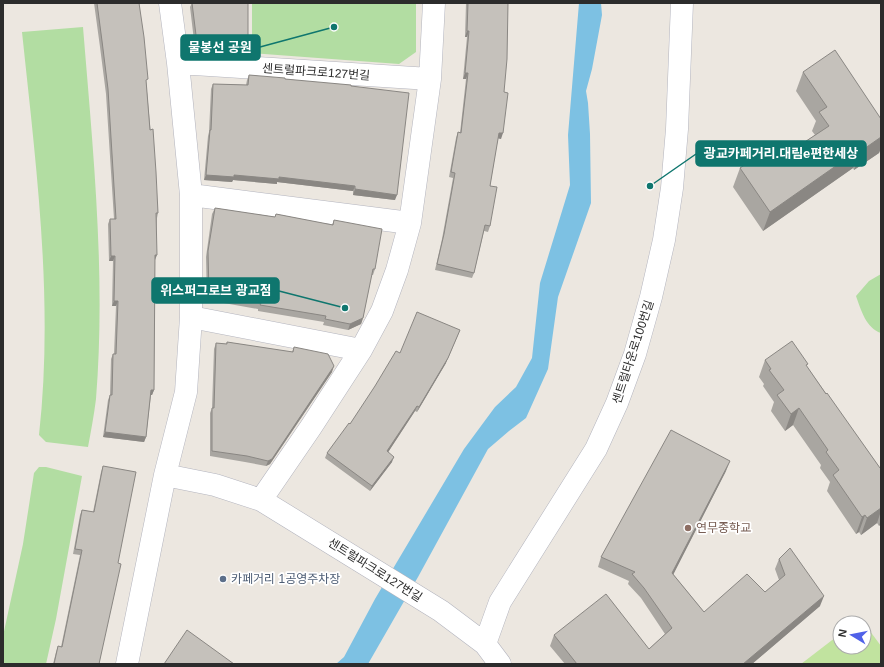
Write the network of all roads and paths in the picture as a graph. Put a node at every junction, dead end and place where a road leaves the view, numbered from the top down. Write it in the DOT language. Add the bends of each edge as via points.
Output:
graph roads {
  1 [pos="170,3"];
  2 [pos="434,3"];
  3 [pos="682,3"];
  4 [pos="178,63"];
  5 [pos="430,79"];
  6 [pos="191,195"];
  7 [pos="410,223"];
  8 [pos="191,317"];
  9 [pos="361,350"];
  10 [pos="165,475"];
  11 [pos="261,500"];
  12 [pos="485,644"];
  13 [pos="127,664"];
  14 [pos="500,664"];
  1 -- 4 [label="street"];
  2 -- 5 [label="street"];
  3 -- 12 [label="street, 센트럴타운로100번길" via="672,188 664,240 635,354 596,449 500,602"];
  4 -- 5 [label="street, 센트럴파크로127번길"];
  4 -- 6 [label="street"];
  5 -- 7 [label="street"];
  6 -- 7 [label="street"];
  6 -- 8 [label="street"];
  7 -- 9 [label="street" via="382,311"];
  8 -- 9 [label="street"];
  8 -- 10 [label="street" via="186,392"];
  9 -- 11 [label="street"];
  10 -- 11 [label="street, 센트럴파크로127번길" via="215,485"];
  10 -- 13 [label="street"];
  11 -- 12 [label="street, 센트럴파크로127번길" via="429,603"];
  12 -- 14 [label="street"];
}
